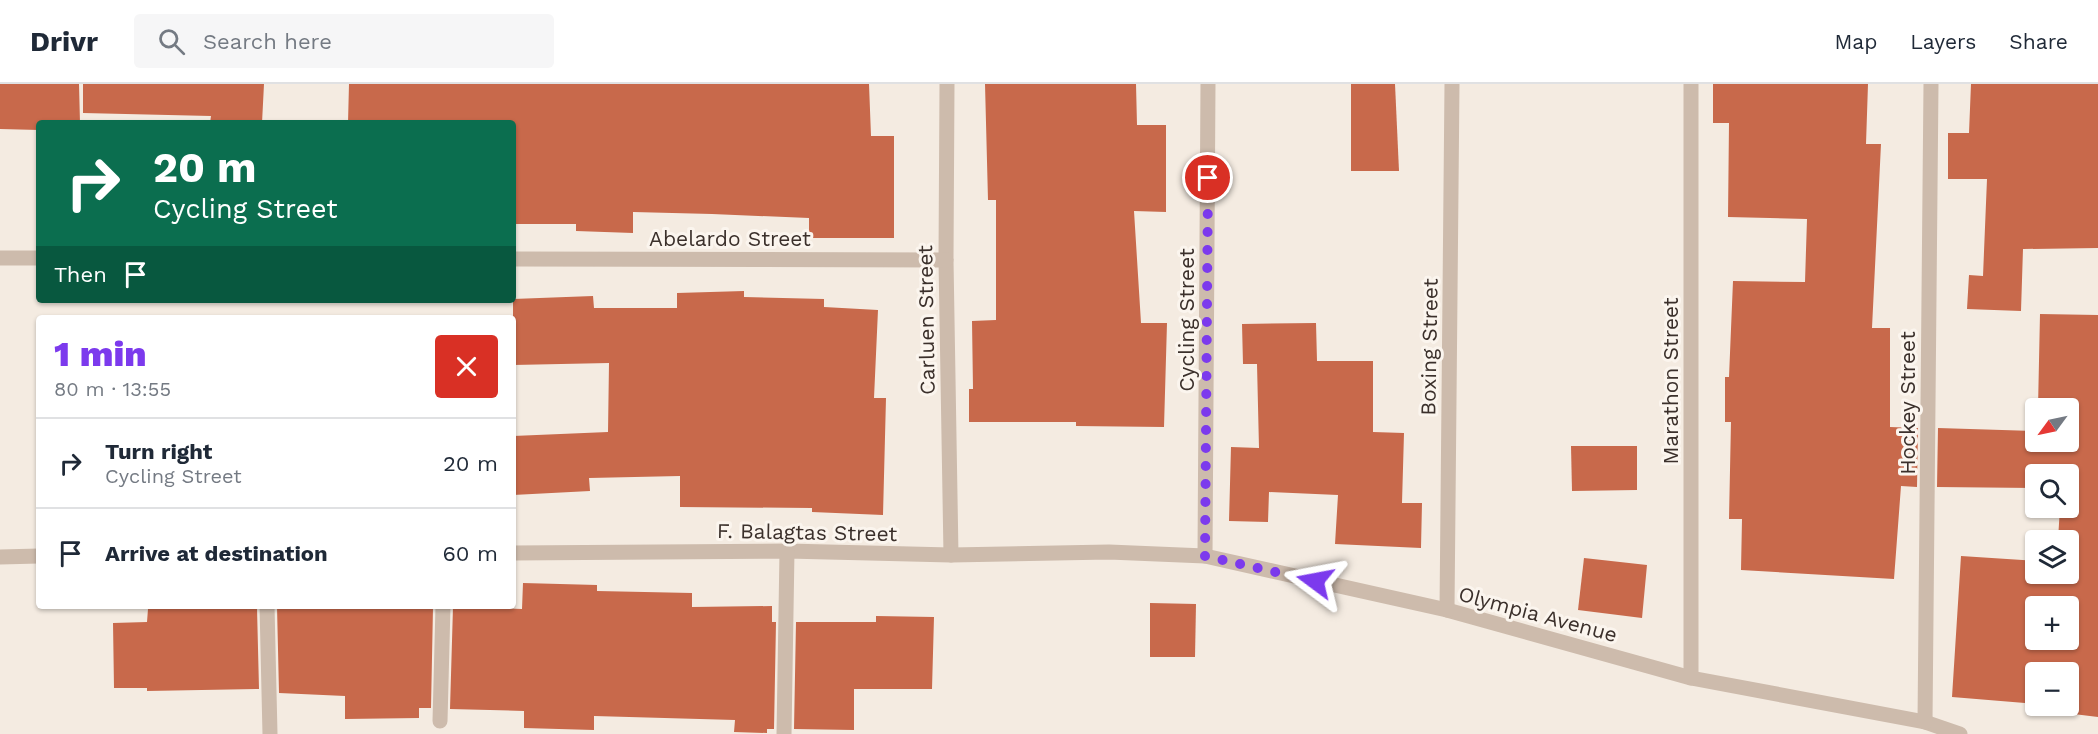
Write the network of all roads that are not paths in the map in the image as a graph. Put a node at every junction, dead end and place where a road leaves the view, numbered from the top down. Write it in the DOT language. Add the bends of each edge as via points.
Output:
graph roads {
  1 [pos="947,84"];
  2 [pos="1208,84"];
  3 [pos="1452,84"];
  4 [pos="1691,84"];
  5 [pos="1931,84"];
  6 [pos="0,258"];
  7 [pos="36,258"];
  8 [pos="516,259"];
  9 [pos="946,260"];
  10 [pos="787,551"];
  11 [pos="1101,552"];
  12 [pos="516,553"];
  13 [pos="951,555"];
  14 [pos="0,556"];
  15 [pos="36,556"];
  16 [pos="1205,556"];
  17 [pos="267,609"];
  18 [pos="443,609"];
  19 [pos="1447,610"];
  20 [pos="1691,678"];
  21 [pos="440,721"];
  22 [pos="1925,722"];
  23 [pos="270,734"];
  24 [pos="784,734"];
  25 [pos="1960,734"];
  1 -- 9 [label="street, Carluen Street"];
  2 -- 16 [label="street, Cycling Street"];
  3 -- 19 [label="street, Boxing Street"];
  4 -- 20 [label="street, Marathon Street"];
  5 -- 22 [label="street, Hockey Street"];
  6 -- 7 [label="street"];
  8 -- 9 [label="street, Abelardo Street"];
  9 -- 13 [label="street, Carluen Street"];
  10 -- 12 [label="street, F. Balagtas Street"];
  10 -- 13 [label="street, F. Balagtas Street"];
  10 -- 24 [label="street"];
  11 -- 13 [label="street, F. Balagtas Street"];
  11 -- 16 [label="street, Olympia Avenue"];
  14 -- 15 [label="street"];
  16 -- 19 [label="street, Olympia Avenue"];
  17 -- 23 [label="street"];
  18 -- 21 [label="street"];
  19 -- 20 [label="street, Olympia Avenue"];
  20 -- 22 [label="street, Olympia Avenue"];
  22 -- 25 [label="street, Olympia Avenue"];
}
